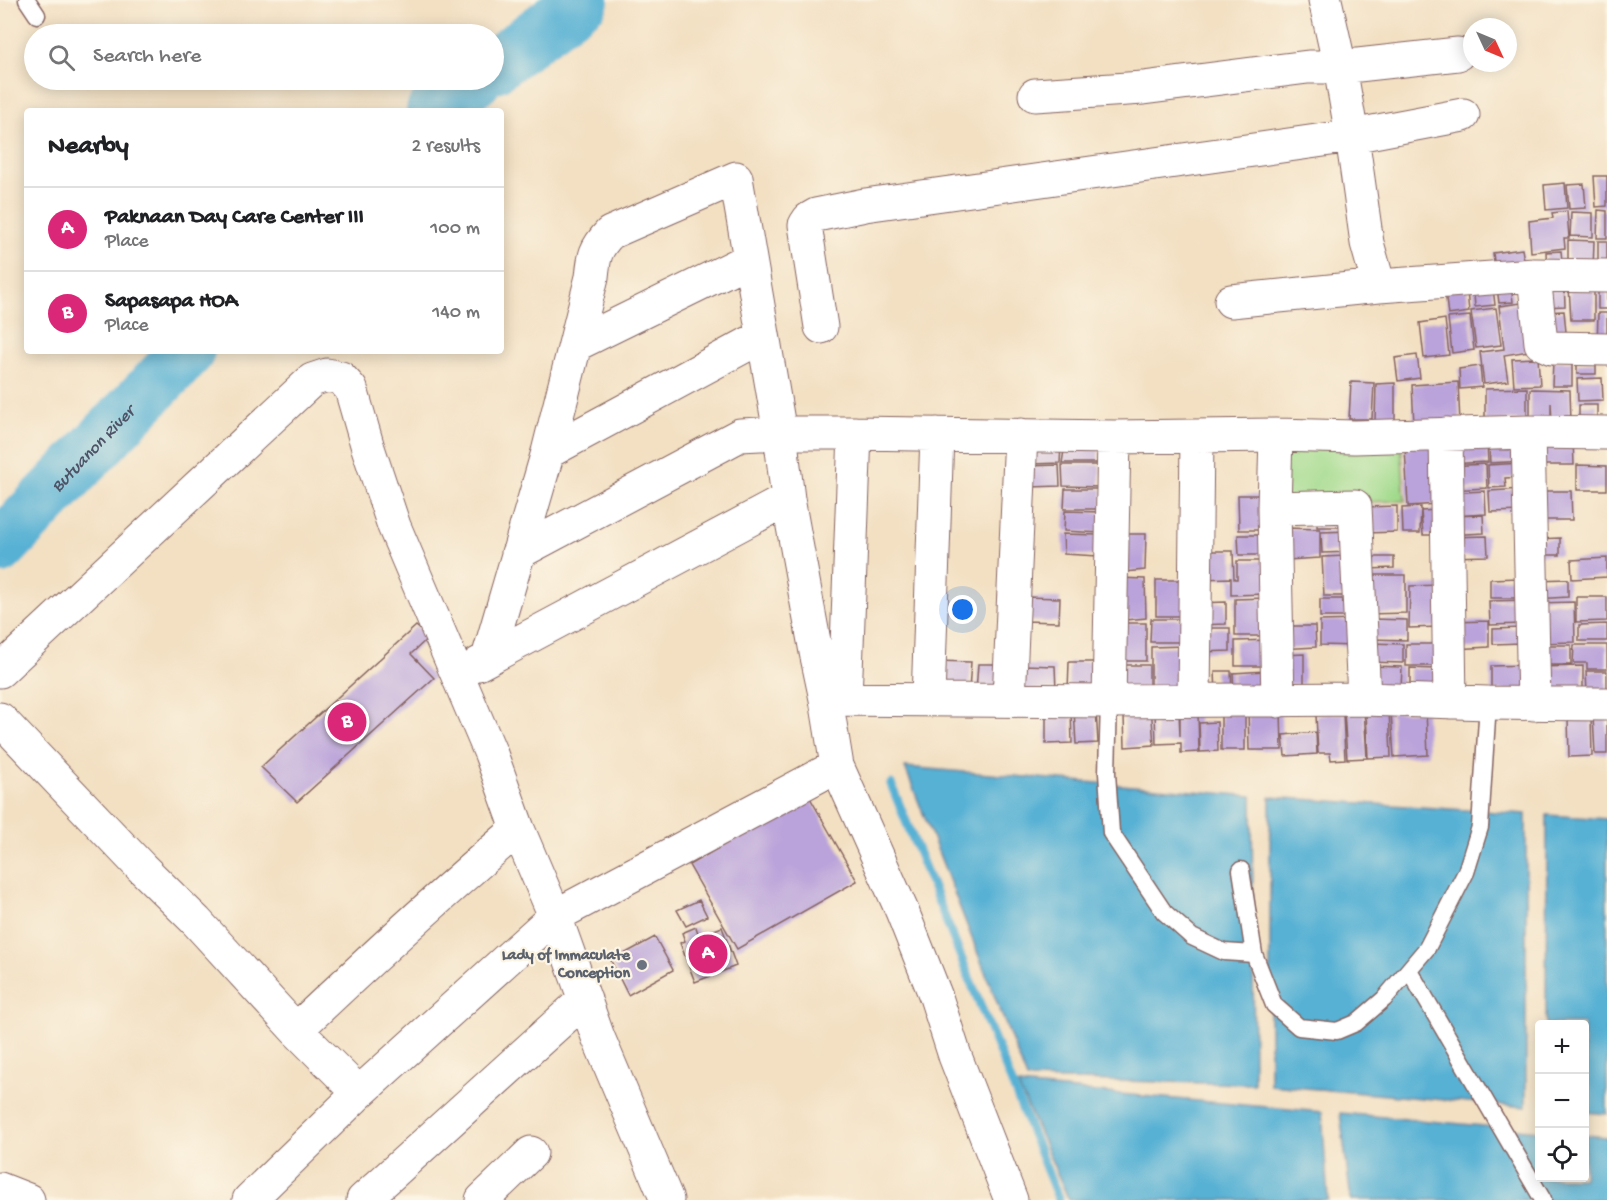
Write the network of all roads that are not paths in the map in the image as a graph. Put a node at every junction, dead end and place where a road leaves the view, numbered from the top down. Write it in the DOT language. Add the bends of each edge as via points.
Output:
graph roads {
  1 [pos="27,0"];
  2 [pos="1324,0"];
  3 [pos="37,15"];
  4 [pos="1458,54"];
  5 [pos="1340,67"];
  6 [pos="1035,95"];
  7 [pos="1463,115"];
  8 [pos="1352,136"];
  9 [pos="750,259"];
  10 [pos="1534,274"];
  11 [pos="1607,276"];
  12 [pos="1379,286"];
  13 [pos="1231,301"];
  14 [pos="822,327"];
  15 [pos="763,336"];
  16 [pos="575,345"];
  17 [pos="1607,349"];
  18 [pos="1528,432"];
  19 [pos="780,433"];
  20 [pos="855,433"];
  21 [pos="1607,433"];
  22 [pos="937,434"];
  23 [pos="1446,434"];
  24 [pos="1021,435"];
  25 [pos="1276,435"];
  26 [pos="1197,436"];
  27 [pos="1114,437"];
  28 [pos="548,452"];
  29 [pos="788,499"];
  30 [pos="1274,508"];
  31 [pos="518,553"];
  32 [pos="488,658"];
  33 [pos="0,671"];
  34 [pos="458,677"];
  35 [pos="835,699"];
  36 [pos="1009,699"];
  37 [pos="1194,699"];
  38 [pos="1364,699"];
  39 [pos="928,700"];
  40 [pos="1278,700"];
  41 [pos="1109,701"];
  42 [pos="1450,702"];
  43 [pos="1488,703"];
  44 [pos="1533,704"];
  45 [pos="1607,704"];
  46 [pos="0,719"];
  47 [pos="837,766"];
  48 [pos="518,829"];
  49 [pos="1241,870"];
  50 [pos="555,916"];
  51 [pos="1254,954"];
  52 [pos="1409,970"];
  53 [pos="585,999"];
  54 [pos="296,1030"];
  55 [pos="359,1093"];
  56 [pos="531,1153"];
  57 [pos="0,1189"];
  58 [pos="28,1200"];
  59 [pos="249,1200"];
  60 [pos="363,1200"];
  61 [pos="482,1200"];
  62 [pos="667,1200"];
  63 [pos="1011,1200"];
  64 [pos="1543,1200"];
  1 -- 3 [label="lane"];
  2 -- 5 [label="street"];
  4 -- 5 [label="street"];
  5 -- 6 [label="street"];
  5 -- 8 [label="street"];
  7 -- 8 [label="street"];
  8 -- 12 [label="street" via="1367,243"];
  8 -- 14 [label="street" via="816,215 805,225"];
  9 -- 15 [label="street"];
  9 -- 16 [label="street"];
  9 -- 16 [label="street" via="736,178 610,233 597,246"];
  10 -- 11 [label="street"];
  10 -- 12 [label="street"];
  10 -- 17 [label="street" via="1541,343 1552,348"];
  12 -- 13 [label="street"];
  15 -- 19 [label="street"];
  15 -- 28 [label="street"];
  16 -- 28 [label="street"];
  18 -- 21 [label="street"];
  18 -- 23 [label="street"];
  18 -- 44 [label="street"];
  19 -- 20 [label="street"];
  19 -- 29 [label="street"];
  19 -- 31 [label="street" via="740,435"];
  20 -- 22 [label="street"];
  20 -- 35 [label="street"];
  22 -- 24 [label="street"];
  22 -- 39 [label="street"];
  23 -- 25 [label="street"];
  23 -- 42 [label="street"];
  24 -- 27 [label="street"];
  24 -- 36 [label="street"];
  25 -- 26 [label="street"];
  25 -- 30 [label="street"];
  26 -- 27 [label="street"];
  26 -- 37 [label="street"];
  27 -- 41 [label="street"];
  28 -- 31 [label="street"];
  29 -- 32 [label="street"];
  29 -- 35 [label="street" via="816,652"];
  30 -- 38 [label="street" via="1355,506"];
  30 -- 40 [label="street"];
  31 -- 32 [label="street"];
  32 -- 34 [label="street"];
  33 -- 34 [label="street" via="312,380 327,375 341,378 351,389 394,526"];
  34 -- 48 [label="street"];
  35 -- 39 [label="street"];
  35 -- 47 [label="street"];
  36 -- 39 [label="street"];
  36 -- 41 [label="street"];
  37 -- 40 [label="street"];
  37 -- 41 [label="street"];
  38 -- 40 [label="street"];
  38 -- 42 [label="street"];
  41 -- 51 [label="lane" via="1107,773 1111,833 1164,912 1192,937 1224,952"];
  42 -- 43 [label="street"];
  43 -- 44 [label="street"];
  43 -- 52 [label="lane" via="1480,827 1466,872 1427,948"];
  44 -- 45 [label="street"];
  46 -- 54 [label="street"];
  47 -- 50 [label="street"];
  47 -- 63 [label="street" via="906,922"];
  48 -- 50 [label="street"];
  48 -- 54 [label="street"];
  49 -- 51 [label="lane"];
  50 -- 53 [label="street"];
  50 -- 55 [label="street"];
  51 -- 52 [label="lane" via="1274,1005 1299,1027 1337,1031 1356,1023"];
  52 -- 64 [label="lane"];
  53 -- 60 [label="street"];
  53 -- 62 [label="street"];
  54 -- 55 [label="street"];
  55 -- 59 [label="street"];
  56 -- 61 [label="street"];
  57 -- 58 [label="street"];
}
